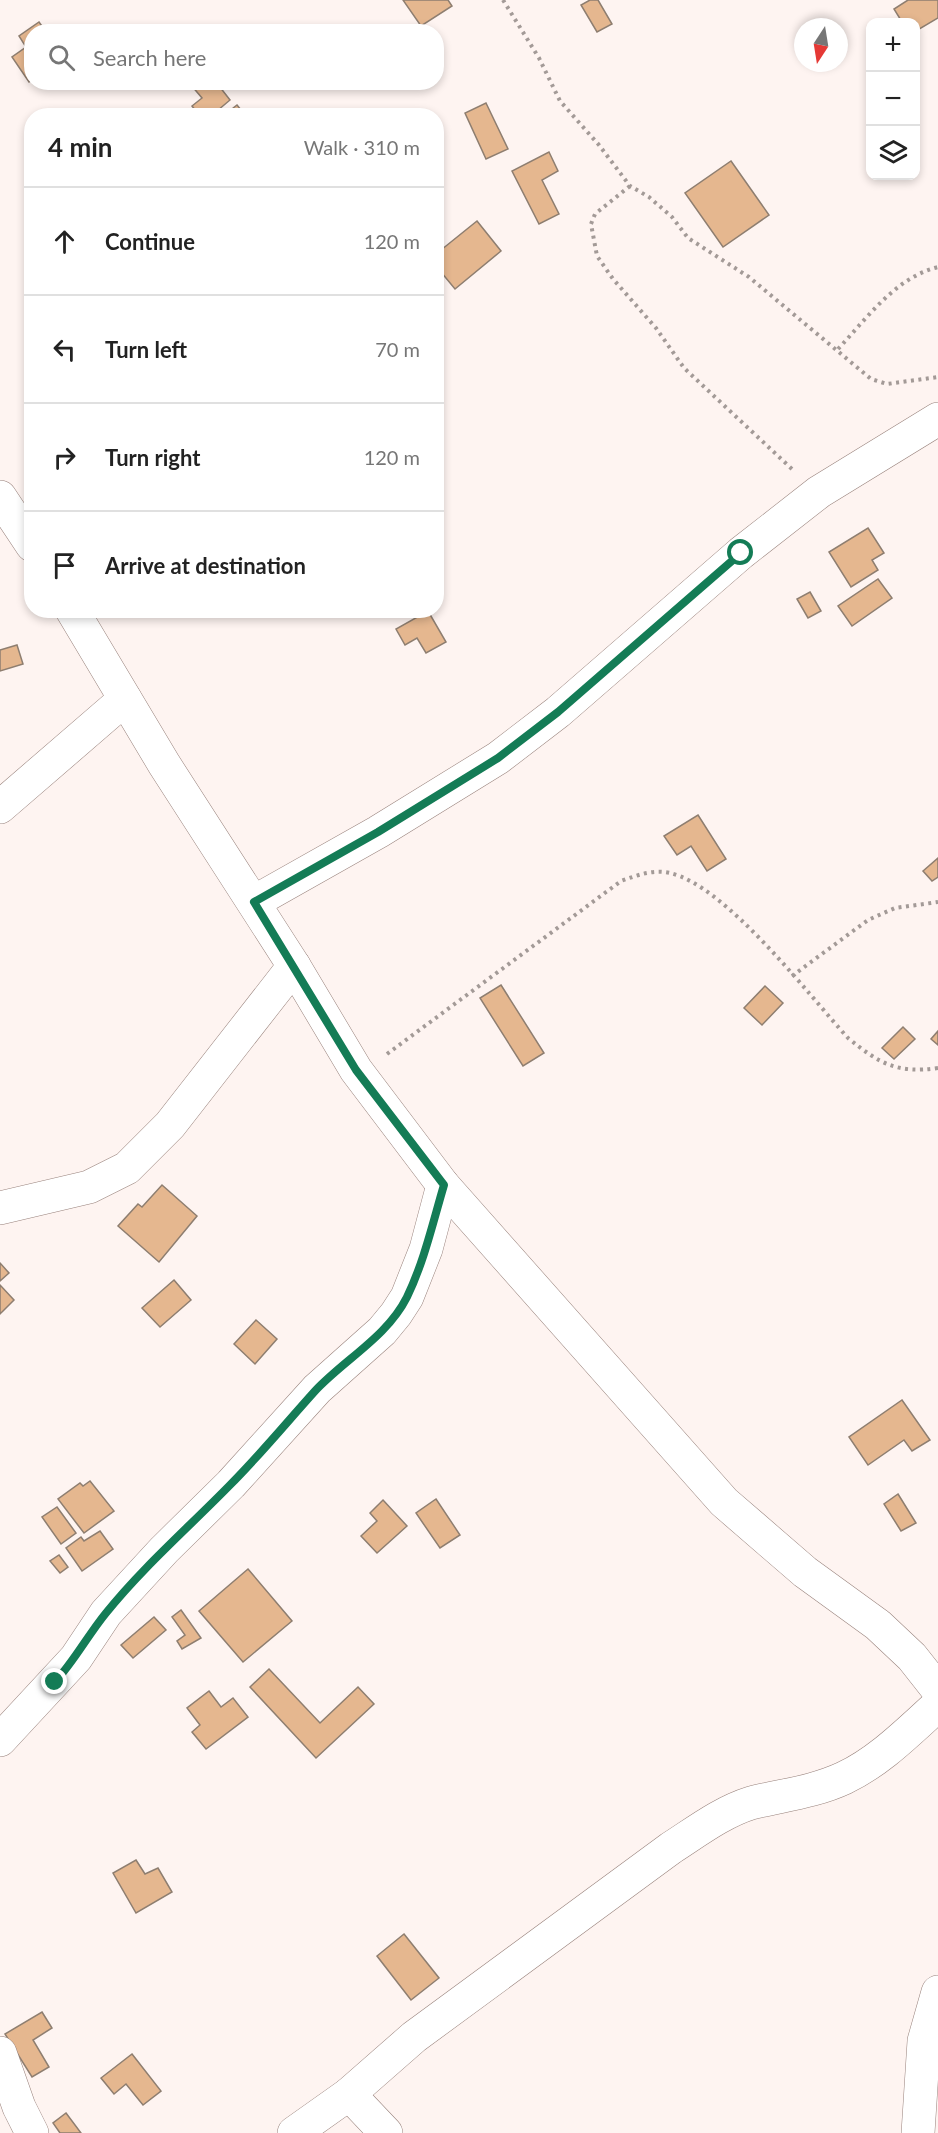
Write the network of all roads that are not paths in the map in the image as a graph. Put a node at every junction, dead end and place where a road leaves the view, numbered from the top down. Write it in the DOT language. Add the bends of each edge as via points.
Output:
graph roads {
  1 [pos="938,419"];
  2 [pos="0,497"];
  3 [pos="24,533"];
  4 [pos="77,618"];
  5 [pos="125,699"];
  6 [pos="0,807"];
  7 [pos="254,902"];
  8 [pos="294,966"];
  9 [pos="444,1185"];
  10 [pos="0,1208"];
  11 [pos="938,1690"];
  12 [pos="938,1705"];
  13 [pos="0,1740"];
  14 [pos="938,1992"];
  15 [pos="0,2053"];
  16 [pos="349,2094"];
  17 [pos="32,2133"];
  18 [pos="294,2133"];
  19 [pos="386,2133"];
  20 [pos="918,2133"];
  1 -- 7 [label="street" via="819,492 498,758"];
  2 -- 3 [label="street"];
  4 -- 5 [label="street"];
  5 -- 6 [label="street"];
  5 -- 7 [label="street"];
  7 -- 8 [label="street"];
  8 -- 9 [label="street" via="356,1070"];
  8 -- 10 [label="street" via="170,1125 127,1168 89,1187"];
  9 -- 11 [label="street" via="724,1502 805,1572 878,1625 912,1657"];
  9 -- 13 [label="street" via="426,1250 407,1298 396,1314 317,1389 231,1484 164,1550 106,1613 76,1658"];
  12 -- 16 [label="street" via="891,1748 847,1777 817,1790 749,1804 714,1820 671,1848 414,2037"];
  14 -- 20 [label="street" via="924,2041"];
  15 -- 17 [label="street"];
  16 -- 18 [label="street"];
  16 -- 19 [label="street"];
}
